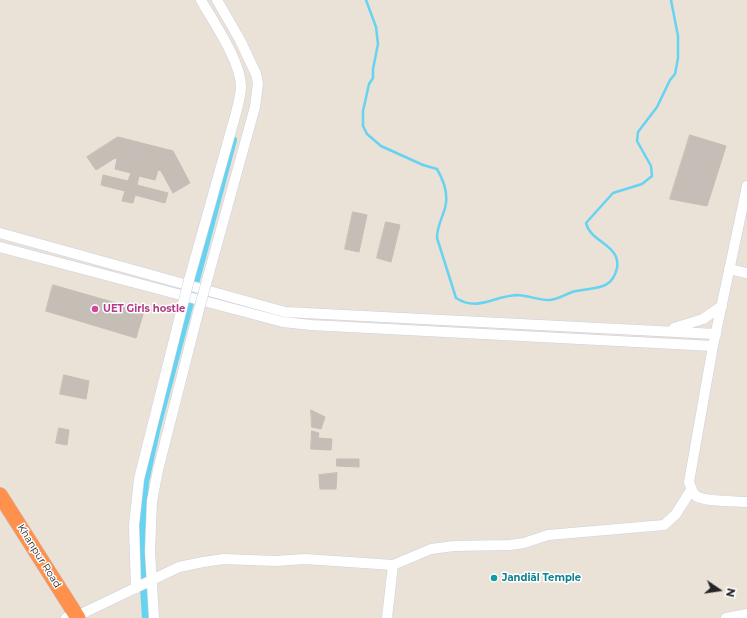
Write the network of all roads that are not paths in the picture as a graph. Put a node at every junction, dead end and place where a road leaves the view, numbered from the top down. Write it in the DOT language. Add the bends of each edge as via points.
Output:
graph roads {
  1 [pos="201,0"];
  2 [pos="217,0"];
  3 [pos="747,186"];
  4 [pos="0,233"];
  5 [pos="0,247"];
  6 [pos="729,269"];
  7 [pos="747,273"];
  8 [pos="722,306"];
  9 [pos="662,330"];
  10 [pos="716,334"];
  11 [pos="713,346"];
  12 [pos="691,490"];
  13 [pos="0,495"];
  14 [pos="747,502"];
  15 [pos="393,565"];
  16 [pos="143,584"];
  17 [pos="747,614"];
  18 [pos="74,616"];
  19 [pos="154,618"];
  20 [pos="387,618"];
  21 [pos="726,618"];
  1 -- 16 [label="street, bridge" via="234,59 241,88 139,479 134,525"];
  2 -- 16 [label="street, bridge" via="253,64 258,83 255,107 198,313 152,501"];
  3 -- 6 [label="street"];
  4 -- 9 [label="street" via="285,312"];
  5 -- 11 [label="street" via="283,322"];
  6 -- 7 [label="street"];
  6 -- 8 [label="street"];
  8 -- 9 [label="street" via="703,319 688,325"];
  8 -- 10 [label="street"];
  9 -- 10 [label="street"];
  10 -- 11 [label="street"];
  11 -- 12 [label="street" via="690,470"];
  12 -- 14 [label="street" via="696,496 704,499"];
  12 -- 15 [label="street" via="676,514 664,525 548,535 524,544 431,549"];
  13 -- 18 [label="highway, Khanpur Road"];
  15 -- 16 [label="street" via="304,559 224,559 179,567"];
  15 -- 20 [label="street"];
  16 -- 18 [label="street"];
  16 -- 19 [label="street"];
  17 -- 21 [label="street"];
}
